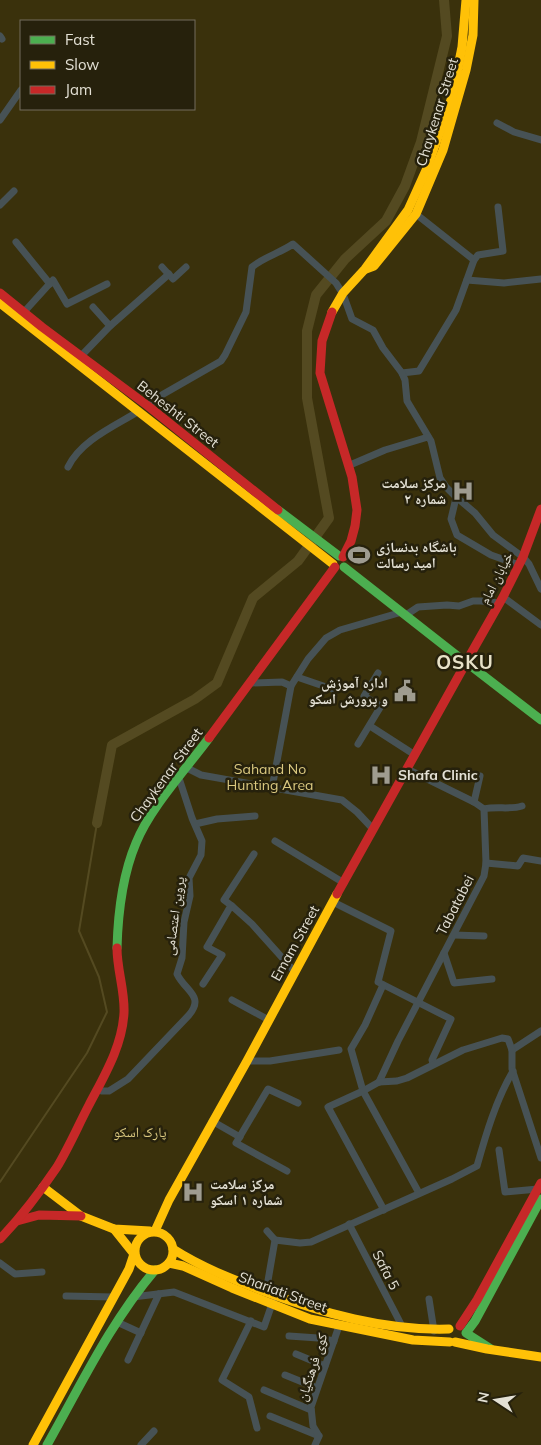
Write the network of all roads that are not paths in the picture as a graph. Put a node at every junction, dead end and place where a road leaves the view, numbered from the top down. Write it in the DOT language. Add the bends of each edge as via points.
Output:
graph roads {
  1 [pos="466,0"];
  2 [pos="474,0"];
  3 [pos="20,91"];
  4 [pos="0,120"];
  5 [pos="497,123"];
  6 [pos="541,140"];
  7 [pos="14,192"];
  8 [pos="0,205"];
  9 [pos="498,207"];
  10 [pos="416,214"];
  11 [pos="16,242"];
  12 [pos="474,260"];
  13 [pos="162,266"];
  14 [pos="186,267"];
  15 [pos="366,269"];
  16 [pos="169,274"];
  17 [pos="541,279"];
  18 [pos="467,280"];
  19 [pos="50,284"];
  20 [pos="107,284"];
  21 [pos="0,293"];
  22 [pos="343,294"];
  23 [pos="0,303"];
  24 [pos="93,307"];
  25 [pos="24,312"];
  26 [pos="110,326"];
  27 [pos="81,356"];
  28 [pos="402,373"];
  29 [pos="148,406"];
  30 [pos="139,411"];
  31 [pos="428,437"];
  32 [pos="350,465"];
  33 [pos="68,467"];
  34 [pos="456,498"];
  35 [pos="541,510"];
  36 [pos="304,535"];
  37 [pos="521,561"];
  38 [pos="339,562"];
  39 [pos="541,590"];
  40 [pos="501,600"];
  41 [pos="404,614"];
  42 [pos="541,625"];
  43 [pos="467,660"];
  44 [pos="378,673"];
  45 [pos="297,677"];
  46 [pos="251,683"];
  47 [pos="291,686"];
  48 [pos="335,690"];
  49 [pos="541,720"];
  50 [pos="370,726"];
  51 [pos="358,744"];
  52 [pos="416,755"];
  53 [pos="187,768"];
  54 [pos="407,769"];
  55 [pos="480,776"];
  56 [pos="179,778"];
  57 [pos="272,788"];
  58 [pos="474,802"];
  59 [pos="522,806"];
  60 [pos="484,809"];
  61 [pos="255,816"];
  62 [pos="195,824"];
  63 [pos="372,829"];
  64 [pos="275,841"];
  65 [pos="254,854"];
  66 [pos="541,861"];
  67 [pos="486,862"];
  68 [pos="344,883"];
  69 [pos="333,902"];
  70 [pos="232,906"];
  71 [pos="454,935"];
  72 [pos="484,936"];
  73 [pos="444,954"];
  74 [pos="295,972"];
  75 [pos="492,979"];
  76 [pos="203,984"];
  77 [pos="380,984"];
  78 [pos="232,1000"];
  79 [pos="418,1003"];
  80 [pos="268,1020"];
  81 [pos="541,1031"];
  82 [pos="340,1050"];
  83 [pos="512,1050"];
  84 [pos="247,1060"];
  85 [pos="433,1064"];
  86 [pos="512,1071"];
  87 [pos="379,1082"];
  88 [pos="98,1089"];
  89 [pos="363,1091"];
  90 [pos="298,1103"];
  91 [pos="212,1121"];
  92 [pos="240,1137"];
  93 [pos="498,1150"];
  94 [pos="541,1158"];
  95 [pos="287,1170"];
  96 [pos="539,1186"];
  97 [pos="41,1190"];
  98 [pos="419,1193"];
  99 [pos="541,1199"];
  100 [pos="384,1210"];
  101 [pos="51,1214"];
  102 [pos="81,1216"];
  103 [pos="17,1221"];
  104 [pos="350,1224"];
  105 [pos="114,1229"];
  106 [pos="152,1231"];
  107 [pos="267,1231"];
  108 [pos="0,1239"];
  109 [pos="275,1240"];
  110 [pos="173,1249"];
  111 [pos="134,1254"];
  112 [pos="0,1263"];
  113 [pos="169,1263"];
  114 [pos="156,1270"];
  115 [pos="42,1272"];
  116 [pos="160,1294"];
  117 [pos="66,1296"];
  118 [pos="133,1296"];
  119 [pos="114,1297"];
  120 [pos="271,1297"];
  121 [pos="429,1299"];
  122 [pos="480,1302"];
  123 [pos="354,1319"];
  124 [pos="251,1321"];
  125 [pos="117,1322"];
  126 [pos="339,1326"];
  127 [pos="402,1326"];
  128 [pos="353,1329"];
  129 [pos="449,1329"];
  130 [pos="463,1329"];
  131 [pos="434,1330"];
  132 [pos="141,1332"];
  133 [pos="288,1336"];
  134 [pos="334,1342"];
  135 [pos="453,1342"];
  136 [pos="491,1349"];
  137 [pos="296,1354"];
  138 [pos="541,1357"];
  139 [pos="128,1360"];
  140 [pos="325,1366"];
  141 [pos="285,1375"];
  142 [pos="317,1388"];
  143 [pos="264,1390"];
  144 [pos="311,1410"];
  145 [pos="270,1416"];
  146 [pos="257,1428"];
  147 [pos="154,1431"];
  148 [pos="318,1436"];
  149 [pos="33,1445"];
  150 [pos="47,1445"];
  151 [pos="141,1445"];
  152 [pos="315,1445"];
  1 -- 15 [label="main road, Chaykenar Street" via="462,47 452,97 427,168 408,210"];
  2 -- 10 [label="main road, Chaykenar Street" via="473,35 455,112"];
  3 -- 4 [label="street"];
  5 -- 6 [label="street"];
  7 -- 8 [label="street"];
  9 -- 12 [label="street" via="503,251 478,255"];
  10 -- 12 [label="street"];
  10 -- 15 [label="main road, Chaykenar Street" via="374,266"];
  11 -- 19 [label="street"];
  12 -- 18 [label="street"];
  13 -- 16 [label="street"];
  14 -- 16 [label="street" via="173,278"];
  15 -- 22 [label="main road, Chaykenar Street"];
  16 -- 26 [label="street"];
  17 -- 18 [label="street" via="504,283"];
  18 -- 28 [label="street" via="456,310 419,371"];
  19 -- 20 [label="street" via="53,280 67,304"];
  19 -- 25 [label="street"];
  21 -- 25 [label="main road, Beheshti Street"];
  22 -- 28 [label="street" via="352,320 373,330"];
  22 -- 29 [label="street" via="333,279 293,244 258,262 252,267 246,312 225,355"];
  22 -- 32 [label="main road, Chaykenar Street" via="324,331 319,360 320,374"];
  23 -- 30 [label="main road, Beheshti Street"];
  24 -- 26 [label="street"];
  25 -- 27 [label="main road, Beheshti Street"];
  26 -- 27 [label="street"];
  27 -- 29 [label="main road, Beheshti Street"];
  28 -- 31 [label="street" via="407,402"];
  29 -- 36 [label="main road, Beheshti Street"];
  30 -- 33 [label="street" via="96,436"];
  30 -- 36 [label="main road, Beheshti Street"];
  31 -- 32 [label="street"];
  31 -- 34 [label="street" via="440,478"];
  32 -- 38 [label="main road, Chaykenar Street" via="358,504 357,519 355,533"];
  34 -- 37 [label="street"];
  34 -- 37 [label="street" via="451,518 457,535 491,555"];
  35 -- 37 [label="main road, خیابان امام"];
  36 -- 38 [label="main road, Beheshti Street" via="322,555"];
  36 -- 38 [label="main road, Beheshti Street" via="328,547"];
  37 -- 39 [label="street" via="529,564"];
  37 -- 40 [label="main road, خیابان امام"];
  38 -- 41 [label="main road"];
  38 -- 46 [label="main road, Chaykenar Street"];
  40 -- 41 [label="street" via="418,607"];
  40 -- 42 [label="street"];
  40 -- 43 [label="main road, خیابان امام"];
  41 -- 43 [label="main road"];
  41 -- 45 [label="street" via="340,630 326,638"];
  43 -- 49 [label="main road"];
  43 -- 52 [label="main road, Emam Street" via="457,664 462,670"];
  44 -- 50 [label="street" via="364,696 381,706"];
  45 -- 47 [label="street"];
  45 -- 48 [label="street"];
  46 -- 47 [label="street" via="282,682"];
  46 -- 53 [label="main road, Chaykenar Street"];
  47 -- 57 [label="street"];
  50 -- 51 [label="street"];
  50 -- 52 [label="street"];
  52 -- 54 [label="main road, Emam Street"];
  53 -- 56 [label="main road, Chaykenar Street"];
  53 -- 57 [label="street" via="201,775"];
  54 -- 58 [label="street"];
  54 -- 63 [label="main road, Emam Street"];
  55 -- 58 [label="street"];
  56 -- 62 [label="street, پروین اعتصامی"];
  56 -- 88 [label="main road, Chaykenar Street" via="153,812 136,842 125,878 117,948 124,1014 120,1040"];
  57 -- 63 [label="street" via="342,800"];
  58 -- 60 [label="street"];
  59 -- 60 [label="street"];
  60 -- 67 [label="street, Tabatabei"];
  61 -- 62 [label="street"];
  62 -- 88 [label="street, پروین اعتصامی" via="202,841 201,855 189,878 190,896 177,974 195,997 194,1010 128,1079 109,1091"];
  63 -- 68 [label="main road, Emam Street"];
  64 -- 68 [label="street"];
  65 -- 70 [label="street" via="224,900"];
  66 -- 67 [label="street" via="523,858 518,866"];
  67 -- 71 [label="street, Tabatabei" via="484,876"];
  68 -- 69 [label="main road, Emam Street"];
  69 -- 74 [label="main road, Emam Street"];
  69 -- 77 [label="street" via="391,931"];
  70 -- 74 [label="street"];
  70 -- 76 [label="street" via="207,947 222,955"];
  71 -- 72 [label="street"];
  71 -- 73 [label="street, Tabatabei"];
  73 -- 75 [label="street" via="454,983"];
  73 -- 79 [label="street, Tabatabei"];
  74 -- 80 [label="main road, Emam Street"];
  77 -- 79 [label="street"];
  77 -- 89 [label="street" via="351,1048"];
  78 -- 80 [label="street"];
  79 -- 85 [label="street" via="451,1019"];
  79 -- 87 [label="street, Tabatabei"];
  80 -- 84 [label="main road, Emam Street"];
  81 -- 83 [label="street"];
  82 -- 84 [label="street"];
  83 -- 85 [label="street" via="508,1039 502,1038 463,1050"];
  83 -- 86 [label="street"];
  84 -- 91 [label="main road, Emam Street"];
  85 -- 87 [label="street" via="407,1078"];
  86 -- 94 [label="street"];
  86 -- 98 [label="street" via="483,1143 478,1166"];
  87 -- 89 [label="street"];
  88 -- 97 [label="main road, Chaykenar Street"];
  89 -- 98 [label="street"];
  89 -- 100 [label="street" via="328,1107"];
  90 -- 92 [label="street" via="268,1089"];
  91 -- 92 [label="street"];
  91 -- 106 [label="main road, Emam Street"];
  92 -- 95 [label="street" via="236,1143"];
  93 -- 96 [label="street" via="505,1192"];
  96 -- 122 [label="main road"];
  97 -- 101 [label="main road" via="36,1208"];
  97 -- 102 [label="main road"];
  97 -- 103 [label="main road, Chaykenar Street"];
  98 -- 100 [label="street"];
  99 -- 122 [label="main road"];
  100 -- 104 [label="street"];
  101 -- 102 [label="main road"];
  101 -- 103 [label="main road"];
  102 -- 105 [label="main road"];
  103 -- 108 [label="main road, Chaykenar Street"];
  104 -- 109 [label="street" via="304,1243"];
  104 -- 127 [label="street, Safa 5"];
  105 -- 106 [label="main road"];
  105 -- 111 [label="main road"];
  106 -- 110 [label="main road" via="161,1232 170,1239"];
  106 -- 111 [label="main road" via="136,1242"];
  107 -- 109 [label="street"];
  109 -- 120 [label="street"];
  110 -- 113 [label="main road"];
  110 -- 120 [label="main road, Shariati Street"];
  111 -- 114 [label="main road" via="144,1268"];
  111 -- 119 [label="main road"];
  112 -- 115 [label="street" via="15,1274"];
  113 -- 114 [label="main road"];
  113 -- 120 [label="main road, Shariati Street"];
  114 -- 118 [label="main road"];
  116 -- 118 [label="street"];
  116 -- 124 [label="street" via="174,1292"];
  116 -- 132 [label="street"];
  117 -- 119 [label="street"];
  118 -- 125 [label="main road"];
  119 -- 149 [label="main road"];
  120 -- 123 [label="main road, Shariati Street"];
  120 -- 124 [label="street" via="264,1327"];
  120 -- 126 [label="main road, Shariati Street" via="310,1319"];
  121 -- 131 [label="street"];
  122 -- 130 [label="main road"];
  123 -- 127 [label="main road, Shariati Street"];
  123 -- 128 [label="main road"];
  124 -- 146 [label="street" via="222,1380 249,1397"];
  125 -- 132 [label="street"];
  125 -- 150 [label="main road"];
  126 -- 128 [label="main road, Shariati Street"];
  126 -- 134 [label="street, کوی فرهنگیان"];
  127 -- 131 [label="main road, Shariati Street"];
  128 -- 135 [label="main road, Shariati Street" via="414,1340"];
  129 -- 130 [label="main road, Shariati Street"];
  129 -- 131 [label="main road, Shariati Street"];
  129 -- 135 [label="main road" via="445,1336 447,1341"];
  130 -- 135 [label="main road" via="462,1338"];
  130 -- 136 [label="main road"];
  132 -- 139 [label="street"];
  133 -- 134 [label="street"];
  134 -- 140 [label="street, کوی فرهنگیان"];
  135 -- 136 [label="main road, Shariati Street"];
  136 -- 138 [label="main road, Shariati Street"];
  137 -- 140 [label="street"];
  140 -- 142 [label="street, کوی فرهنگیان"];
  141 -- 142 [label="street"];
  142 -- 144 [label="street, کوی فرهنگیان"];
  143 -- 144 [label="street"];
  144 -- 148 [label="street, کوی فرهنگیان"];
  145 -- 148 [label="street"];
  147 -- 151 [label="street"];
  148 -- 152 [label="street"];
}
